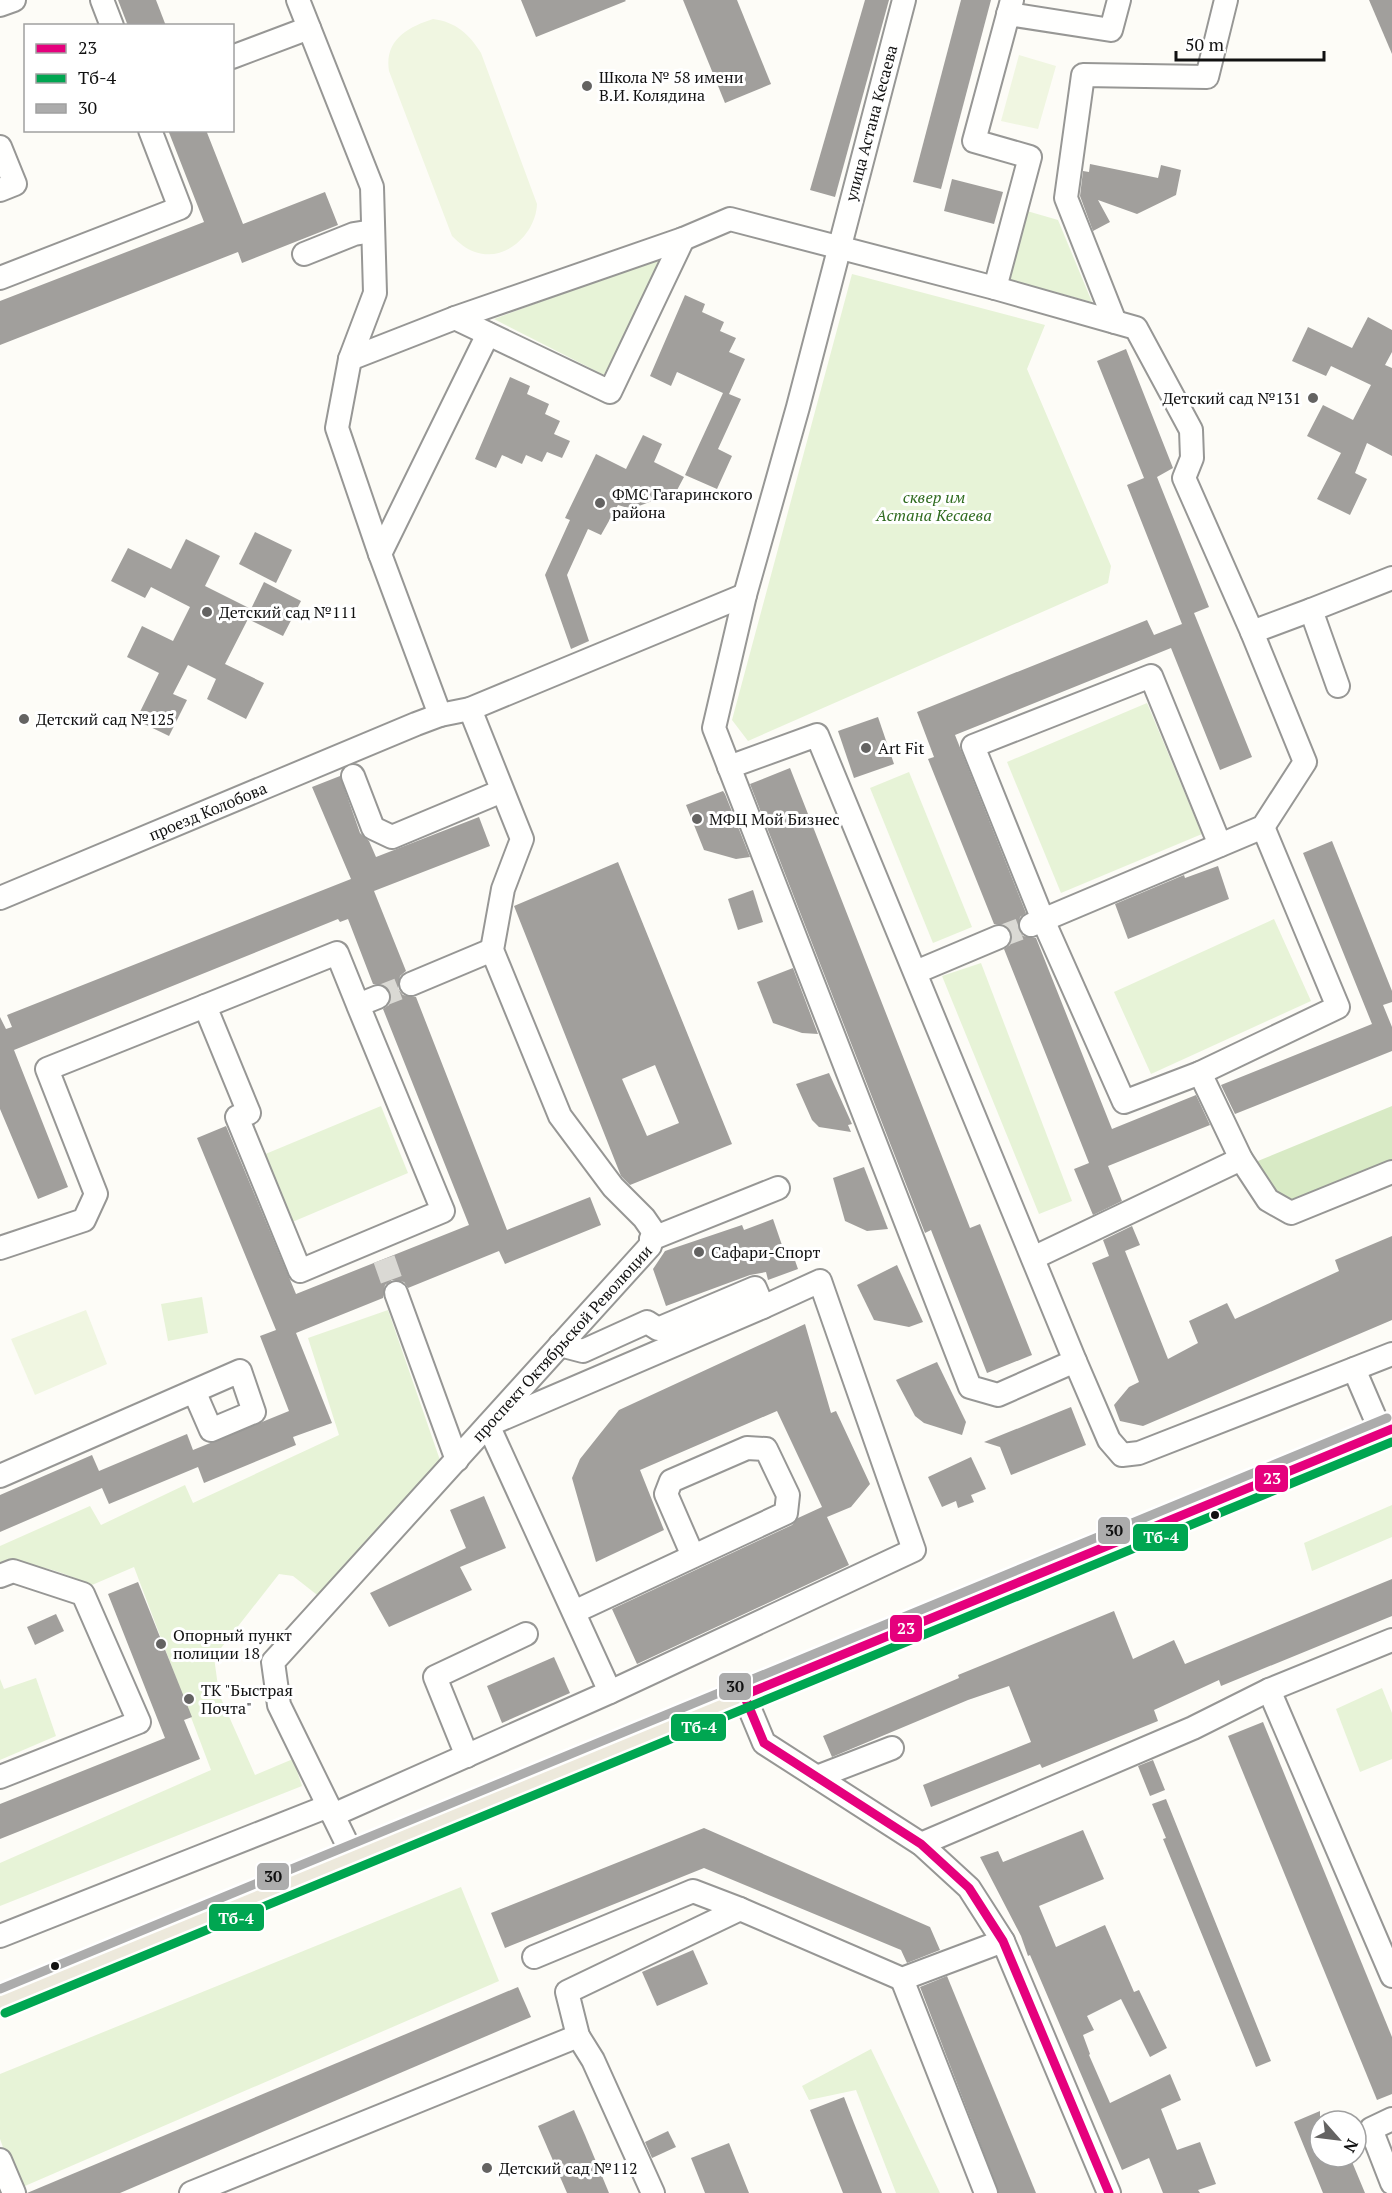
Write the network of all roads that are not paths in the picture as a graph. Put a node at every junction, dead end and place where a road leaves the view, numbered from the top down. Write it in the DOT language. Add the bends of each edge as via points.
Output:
graph roads {
  1 [pos="14,0"];
  2 [pos="102,0"];
  3 [pos="298,0"];
  4 [pos="904,0"];
  5 [pos="1119,0"];
  6 [pos="1226,0"];
  7 [pos="0,5"];
  8 [pos="1010,7"];
  9 [pos="111,24"];
  10 [pos="309,28"];
  11 [pos="234,56"];
  12 [pos="151,132"];
  13 [pos="0,147"];
  14 [pos="0,190"];
  15 [pos="373,231"];
  16 [pos="683,239"];
  17 [pos="839,247"];
  18 [pos="304,254"];
  19 [pos="0,278"];
  20 [pos="995,288"];
  21 [pos="455,318"];
  22 [pos="1115,322"];
  23 [pos="488,334"];
  24 [pos="350,359"];
  25 [pos="380,554"];
  26 [pos="1392,578"];
  27 [pos="744,595"];
  28 [pos="1311,610"];
  29 [pos="1252,632"];
  30 [pos="1338,686"];
  31 [pos="470,709"];
  32 [pos="440,715"];
  33 [pos="729,767"];
  34 [pos="353,776"];
  35 [pos="502,791"];
  36 [pos="1263,827"];
  37 [pos="1220,845"];
  38 [pos="0,898"];
  39 [pos="1037,922"];
  40 [pos="999,938"];
  41 [pos="492,950"];
  42 [pos="916,972"];
  43 [pos="411,984"];
  44 [pos="205,1006"];
  45 [pos="1200,1074"];
  46 [pos="1241,1159"];
  47 [pos="1392,1172"];
  48 [pos="778,1188"];
  49 [pos="651,1239"];
  50 [pos="0,1248"];
  51 [pos="1032,1258"];
  52 [pos="396,1293"];
  53 [pos="763,1307"];
  54 [pos="560,1345"];
  55 [pos="1392,1354"];
  56 [pos="1075,1361"];
  57 [pos="1354,1368"];
  58 [pos="194,1391"];
  59 [pos="488,1425"];
  60 [pos="1387,1432"];
  61 [pos="457,1460"];
  62 [pos="0,1476"];
  63 [pos="693,1556"];
  64 [pos="0,1575"];
  65 [pos="573,1612"];
  66 [pos="526,1634"];
  67 [pos="1392,1640"];
  68 [pos="1269,1689"];
  69 [pos="610,1692"];
  70 [pos="744,1695"];
  71 [pos="892,1748"];
  72 [pos="467,1756"];
  73 [pos="0,1777"];
  74 [pos="817,1777"];
  75 [pos="329,1811"];
  76 [pos="921,1844"];
  77 [pos="354,1858"];
  78 [pos="740,1909"];
  79 [pos="0,1936"];
  80 [pos="1003,1941"];
  81 [pos="534,1957"];
  82 [pos="1392,1976"];
  83 [pos="902,1979"];
  84 [pos="0,2002"];
  85 [pos="578,2036"];
  86 [pos="1392,2119"];
  87 [pos="0,2160"];
  88 [pos="1392,2184"];
  89 [pos="8,2191"];
  90 [pos="191,2193"];
  91 [pos="653,2193"];
  92 [pos="986,2193"];
  93 [pos="1109,2193"];
  1 -- 7 [label="street"];
  2 -- 9 [label="street"];
  3 -- 10 [label="street"];
  4 -- 17 [label="street, улица Астана Кесаева"];
  5 -- 8 [label="street" via="1111,30"];
  6 -- 22 [label="street" via="1207,77 1083,75 1066,198"];
  8 -- 20 [label="street" via="974,141 1030,157"];
  10 -- 11 [label="street"];
  10 -- 15 [label="street" via="372,187"];
  12 -- 19 [label="street" via="180,208"];
  13 -- 14 [label="street" via="15,184"];
  15 -- 18 [label="street" via="354,234"];
  15 -- 24 [label="street" via="375,293"];
  16 -- 17 [label="street" via="730,219"];
  16 -- 21 [label="street"];
  16 -- 23 [label="street" via="610,392"];
  17 -- 20 [label="street"];
  17 -- 27 [label="street, улица Астана Кесаева"];
  20 -- 22 [label="street"];
  21 -- 23 [label="street"];
  21 -- 24 [label="street"];
  22 -- 29 [label="street" via="1136,328 1191,430 1192,458 1184,478"];
  23 -- 25 [label="street"];
  24 -- 25 [label="street" via="337,428"];
  25 -- 32 [label="street"];
  26 -- 28 [label="street"];
  27 -- 31 [label="street, проезд Колобова"];
  27 -- 33 [label="street, улица Астана Кесаева" via="714,728"];
  28 -- 29 [label="street"];
  28 -- 30 [label="street"];
  29 -- 36 [label="street" via="1305,762"];
  31 -- 32 [label="street, проезд Колобова"];
  31 -- 35 [label="street"];
  32 -- 38 [label="street, проезд Колобова"];
  33 -- 42 [label="street" via="817,735"];
  33 -- 56 [label="street, улица Астана Кесаева" via="970,1387 998,1395"];
  34 -- 35 [label="street" via="373,828 392,837"];
  35 -- 41 [label="street" via="522,839 503,889"];
  36 -- 37 [label="street"];
  36 -- 45 [label="street" via="1338,1007"];
  37 -- 39 [label="street"];
  37 -- 39 [label="street" via="1151,676 973,746"];
  39 -- 45 [label="street" via="1124,1102"];
  40 -- 42 [label="street"];
  41 -- 43 [label="street"];
  41 -- 49 [label="street, проспект Октябрьской Революции" via="560,1116 613,1187 644,1218 653,1232"];
  42 -- 51 [label="street"];
  44 -- 44 [label="street" via="337,953 368,1001 443,1211 380,1249 300,1271 237,1117 249,1113"];
  44 -- 50 [label="street" via="47,1069 96,1194 84,1220"];
  45 -- 46 [label="street"];
  46 -- 47 [label="street" via="1268,1200 1291,1213"];
  46 -- 51 [label="street"];
  48 -- 49 [label="street"];
  49 -- 54 [label="street, проспект Октябрьской Революции" via="650,1246"];
  51 -- 56 [label="street"];
  52 -- 61 [label="street"];
  53 -- 54 [label="street" via="755,1288 658,1329 647,1322 583,1351"];
  53 -- 59 [label="street"];
  53 -- 69 [label="street" via="820,1281 914,1550"];
  54 -- 59 [label="street, проспект Октябрьской Революции"];
  55 -- 57 [label="street"];
  56 -- 57 [label="street" via="1110,1440 1122,1455 1139,1453"];
  57 -- 60 [label="street"];
  58 -- 62 [label="street"];
  59 -- 61 [label="street, проспект Октябрьской Революции"];
  59 -- 65 [label="street"];
  60 -- 70 [label="main road"];
  61 -- 75 [label="street, проспект Октябрьской Революции" via="273,1662 279,1705"];
  63 -- 63 [label="street" via="786,1513 788,1495 766,1449 747,1448 671,1481 666,1494"];
  63 -- 65 [label="street"];
  64 -- 73 [label="street" via="13,1571 83,1594 139,1722"];
  65 -- 69 [label="street"];
  66 -- 72 [label="street" via="435,1677"];
  67 -- 68 [label="street"];
  68 -- 76 [label="street" via="1193,1728"];
  68 -- 82 [label="street"];
  69 -- 72 [label="street"];
  70 -- 74 [label="street" via="764,1743"];
  70 -- 77 [label="main road"];
  71 -- 74 [label="street"];
  72 -- 75 [label="street"];
  74 -- 76 [label="street"];
  75 -- 77 [label="street"];
  75 -- 79 [label="street"];
  76 -- 80 [label="street" via="969,1888"];
  77 -- 84 [label="main road"];
  78 -- 81 [label="street" via="693,1891"];
  78 -- 83 [label="street"];
  78 -- 85 [label="street" via="567,1992"];
  80 -- 83 [label="street"];
  80 -- 93 [label="street"];
  83 -- 92 [label="street"];
  85 -- 90 [label="street"];
  85 -- 91 [label="street" via="593,2060"];
  86 -- 88 [label="street" via="1371,2129"];
  87 -- 89 [label="street"];
}
